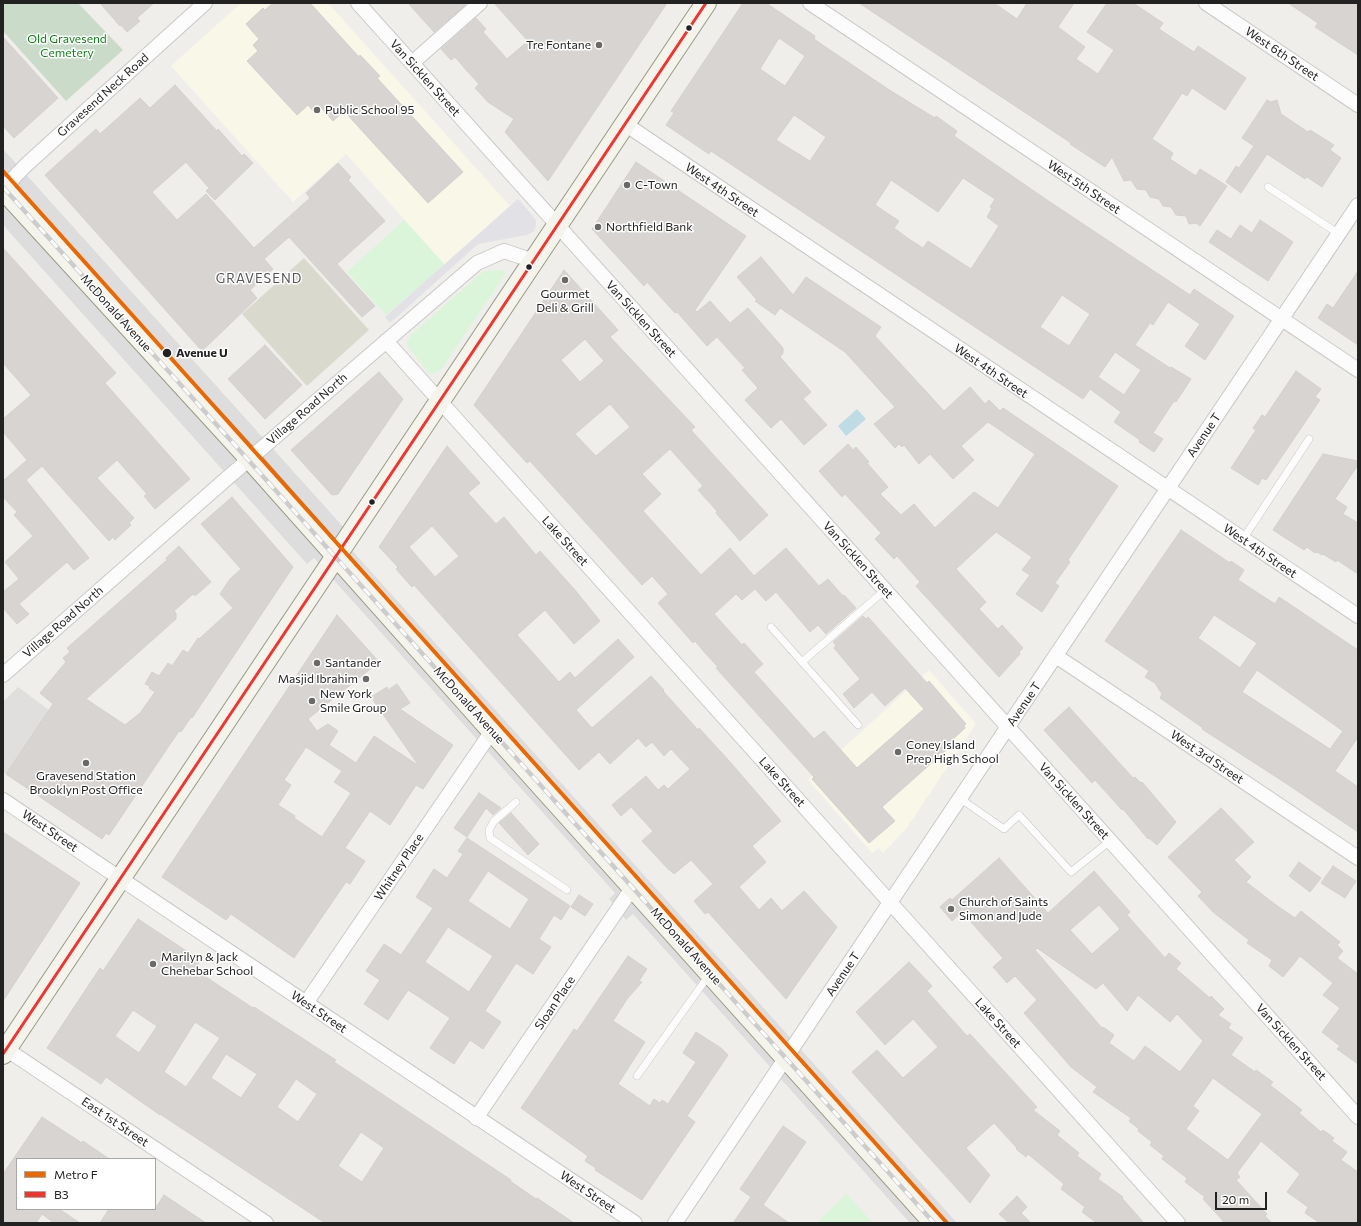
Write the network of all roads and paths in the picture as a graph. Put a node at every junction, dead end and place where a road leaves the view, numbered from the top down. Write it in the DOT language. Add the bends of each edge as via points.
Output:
graph roads {
  1 [pos="205,3"];
  2 [pos="358,3"];
  3 [pos="480,3"];
  4 [pos="706,3"];
  5 [pos="810,3"];
  6 [pos="1206,3"];
  7 [pos="412,63"];
  8 [pos="1358,105"];
  9 [pos="625,124"];
  10 [pos="1268,187"];
  11 [pos="3,189"];
  12 [pos="1358,205"];
  13 [pos="557,225"];
  14 [pos="1339,234"];
  15 [pos="534,261"];
  16 [pos="1282,319"];
  17 [pos="386,341"];
  18 [pos="1358,370"];
  19 [pos="440,401"];
  20 [pos="1309,439"];
  21 [pos="250,459"];
  22 [pos="1168,489"];
  23 [pos="1243,540"];
  24 [pos="336,556"];
  25 [pos="885,590"];
  26 [pos="1358,616"];
  27 [pos="771,627"];
  28 [pos="1056,656"];
  29 [pos="802,662"];
  30 [pos="3,675"];
  31 [pos="858,725"];
  32 [pos="1008,728"];
  33 [pos="492,731"];
  34 [pos="961,799"];
  35 [pos="3,800"];
  36 [pos="516,802"];
  37 [pos="1110,841"];
  38 [pos="1358,858"];
  39 [pos="120,879"];
  40 [pos="633,887"];
  41 [pos="566,890"];
  42 [pos="890,904"];
  43 [pos="710,974"];
  44 [pos="306,1003"];
  45 [pos="4,1050"];
  46 [pos="786,1058"];
  47 [pos="636,1076"];
  48 [pos="1358,1117"];
  49 [pos="476,1118"];
  50 [pos="266,1223"];
  51 [pos="635,1223"];
  52 [pos="675,1223"];
  53 [pos="934,1223"];
  54 [pos="1178,1223"];
  1 -- 11 [label="street, Gravesend Neck Road" via="26,165"];
  2 -- 7 [label="street, Van Sicklen Street"];
  3 -- 7 [label="street"];
  4 -- 9 [label="main road"];
  5 -- 16 [label="street, West 5th Street"];
  6 -- 8 [label="street, West 6th Street"];
  7 -- 13 [label="street, Van Sicklen Street"];
  9 -- 13 [label="main road"];
  9 -- 22 [label="street, West 4th Street"];
  10 -- 14 [label="lane"];
  11 -- 21 [label="main road, McDonald Avenue"];
  12 -- 14 [label="street, Avenue T"];
  13 -- 15 [label="main road"];
  13 -- 25 [label="street, Van Sicklen Street"];
  14 -- 16 [label="street, Avenue T"];
  15 -- 17 [label="street, Village Road North" via="504,252 477,263"];
  15 -- 19 [label="main road"];
  16 -- 18 [label="street, West 5th Street"];
  16 -- 22 [label="street, Avenue T"];
  17 -- 19 [label="street, Lake Street"];
  17 -- 21 [label="street, Village Road North"];
  19 -- 24 [label="main road"];
  19 -- 42 [label="street, Lake Street"];
  20 -- 23 [label="lane"];
  21 -- 24 [label="main road, McDonald Avenue"];
  21 -- 30 [label="street, Village Road North"];
  22 -- 23 [label="street, West 4th Street"];
  22 -- 28 [label="street, Avenue T"];
  23 -- 26 [label="street, West 4th Street"];
  24 -- 33 [label="main road, McDonald Avenue"];
  24 -- 39 [label="main road"];
  25 -- 29 [label="lane"];
  25 -- 32 [label="street, Van Sicklen Street"];
  27 -- 29 [label="lane"];
  28 -- 32 [label="street, Avenue T"];
  28 -- 38 [label="street, West 3rd Street"];
  29 -- 31 [label="lane"];
  32 -- 34 [label="street, Avenue T"];
  32 -- 37 [label="street, Van Sicklen Street"];
  33 -- 40 [label="main road, McDonald Avenue"];
  33 -- 44 [label="street, Whitney Place"];
  34 -- 37 [label="lane" via="1004,829 1019,815 1071,872"];
  34 -- 42 [label="street, Avenue T"];
  35 -- 39 [label="street, West Street"];
  36 -- 41 [label="lane" via="494,821 489,830 490,838"];
  37 -- 48 [label="street, Van Sicklen Street"];
  39 -- 44 [label="street, West Street"];
  39 -- 45 [label="main road"];
  40 -- 43 [label="main road, McDonald Avenue"];
  40 -- 49 [label="street, Sloan Place"];
  42 -- 46 [label="street, Avenue T"];
  42 -- 54 [label="street, Lake Street"];
  43 -- 46 [label="main road, McDonald Avenue"];
  43 -- 47 [label="lane"];
  44 -- 49 [label="street, West Street"];
  45 -- 50 [label="street, East 1st Street"];
  46 -- 52 [label="street, Avenue T"];
  46 -- 53 [label="main road, McDonald Avenue"];
  49 -- 51 [label="street, West Street"];
}
